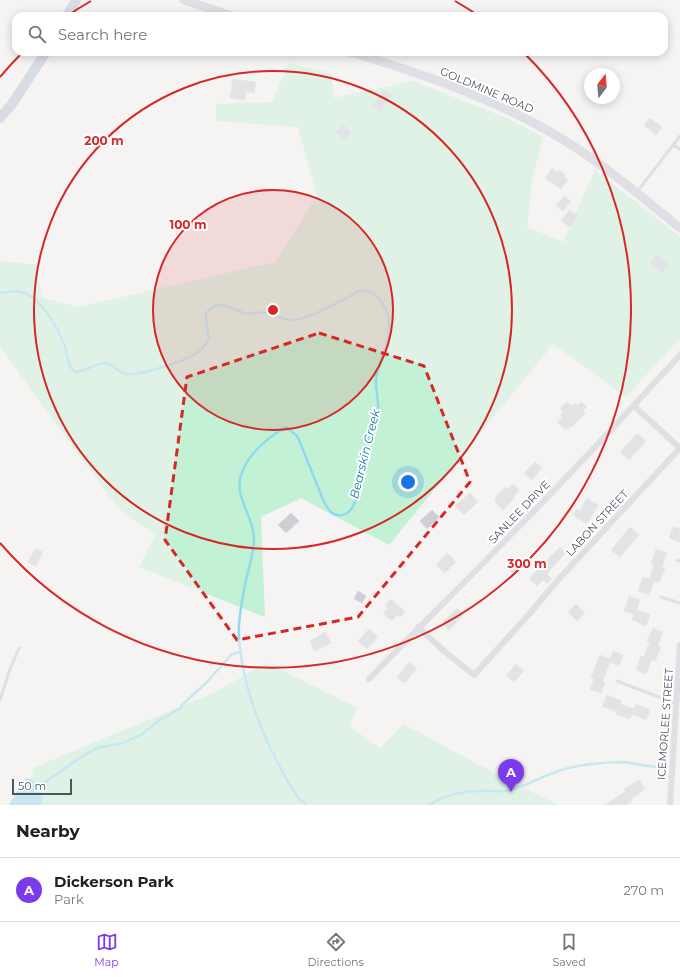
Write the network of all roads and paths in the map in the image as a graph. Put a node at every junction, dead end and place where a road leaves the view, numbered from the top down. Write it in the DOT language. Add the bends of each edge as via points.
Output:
graph roads {
  1 [pos="76,0"];
  2 [pos="184,0"];
  3 [pos="69,12"];
  4 [pos="220,12"];
  5 [pos="43,56"];
  6 [pos="362,56"];
  7 [pos="0,118"];
  8 [pos="680,136"];
  9 [pos="673,145"];
  10 [pos="680,149"];
  11 [pos="636,193"];
  12 [pos="680,228"];
  13 [pos="680,356"];
  14 [pos="634,406"];
  15 [pos="680,448"];
  16 [pos="661,597"];
  17 [pos="680,603"];
  18 [pos="418,627"];
  19 [pos="680,645"];
  20 [pos="19,648"];
  21 [pos="369,679"];
  22 [pos="618,681"];
  23 [pos="0,700"];
  24 [pos="677,704"];
  25 [pos="678,723"];
  26 [pos="670,805"];
  1 -- 3 [label="main road"];
  2 -- 4 [label="main road"];
  5 -- 7 [label="main road"];
  6 -- 11 [label="main road, GOLDMINE ROAD" via="452,86 508,110 572,146"];
  8 -- 9 [label="lane"];
  9 -- 10 [label="lane"];
  9 -- 11 [label="lane"];
  11 -- 12 [label="main road, GOLDMINE ROAD"];
  13 -- 14 [label="street, SANLEE DRIVE"];
  14 -- 15 [label="street"];
  14 -- 18 [label="street, SANLEE DRIVE"];
  15 -- 18 [label="street, LABON STREET" via="474,675"];
  16 -- 17 [label="lane"];
  18 -- 21 [label="street, SANLEE DRIVE"];
  19 -- 24 [label="street, ICEMORLEE STREET"];
  20 -- 23 [label="lane"];
  22 -- 24 [label="lane"];
  24 -- 25 [label="street, ICEMORLEE STREET"];
  25 -- 26 [label="street, ICEMORLEE STREET"];
}
